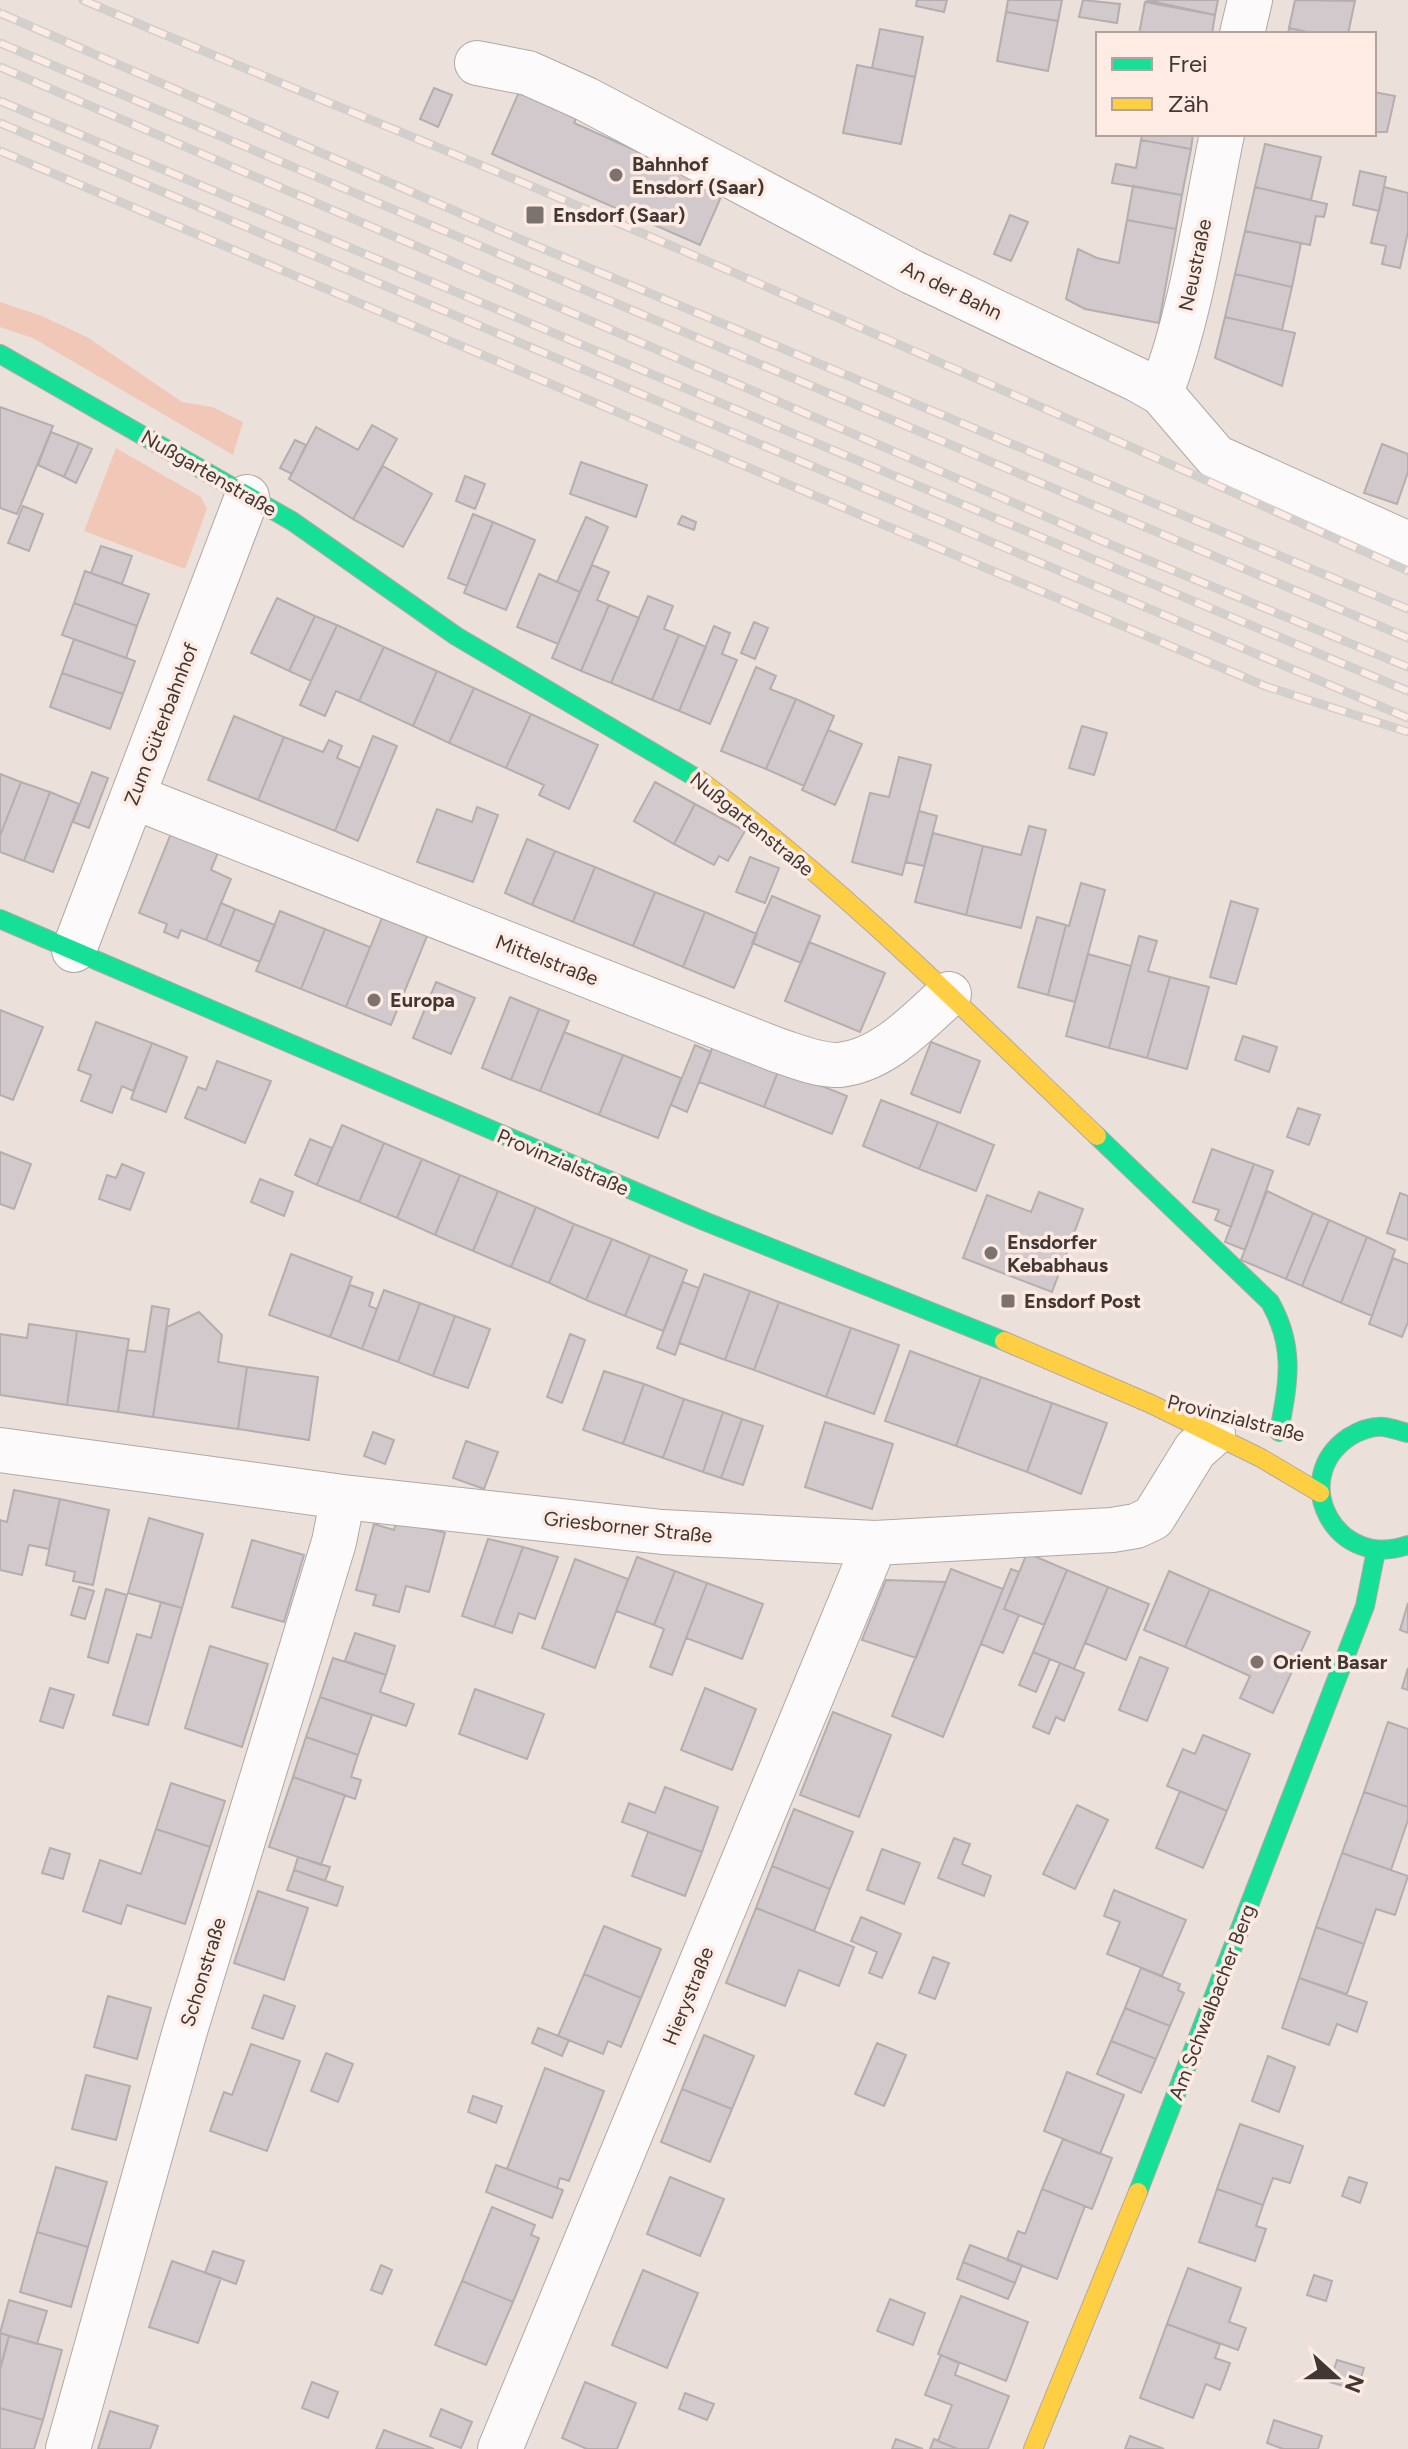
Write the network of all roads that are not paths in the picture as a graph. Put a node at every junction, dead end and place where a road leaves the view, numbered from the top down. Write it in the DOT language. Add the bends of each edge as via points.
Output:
graph roads {
  1 [pos="1250,0"];
  2 [pos="1242,32"];
  3 [pos="477,63"];
  4 [pos="1222,136"];
  5 [pos="0,354"];
  6 [pos="1161,393"];
  7 [pos="247,497"];
  8 [pos="1408,544"];
  9 [pos="134,797"];
  10 [pos="0,919"];
  11 [pos="74,950"];
  12 [pos="949,994"];
  13 [pos="1212,1423"];
  14 [pos="1272,1430"];
  15 [pos="1408,1433"];
  16 [pos="1340,1442"];
  17 [pos="0,1450"];
  18 [pos="1320,1493"];
  19 [pos="343,1497"];
  20 [pos="875,1543"];
  21 [pos="1408,1545"];
  22 [pos="1376,1551"];
  23 [pos="68,2449"];
  24 [pos="500,2449"];
  25 [pos="1033,2449"];
  1 -- 2 [label="street"];
  3 -- 6 [label="street, An der Bahn" via="528,73 586,99 912,272"];
  4 -- 6 [label="street, Neustraße" via="1186,311"];
  5 -- 7 [label="main road, Nußgartenstraße"];
  6 -- 8 [label="street, An der Bahn" via="1216,457"];
  7 -- 9 [label="street, Zum Güterbahnhof"];
  7 -- 12 [label="main road, Nußgartenstraße" via="292,521 468,643 694,776 756,822"];
  9 -- 11 [label="street, Zum Güterbahnhof"];
  9 -- 12 [label="street, Mittelstraße" via="809,1061 838,1065 869,1056 901,1038"];
  10 -- 11 [label="main road, Provinzialstraße"];
  11 -- 13 [label="main road, Provinzialstraße" via="616,1185"];
  12 -- 14 [label="main road, Nußgartenstraße" via="1270,1302 1283,1321 1291,1359"];
  13 -- 18 [label="main road, Provinzialstraße"];
  13 -- 20 [label="street, Griesborner Straße" via="1153,1518 1136,1526"];
  14 -- 16 [label="main road, Provinzialstraße"];
  15 -- 16 [label="main road" via="1377,1427"];
  16 -- 18 [label="main road" via="1321,1474"];
  17 -- 19 [label="street, Griesborner Straße"];
  18 -- 22 [label="main road" via="1331,1526 1344,1539"];
  19 -- 20 [label="street, Griesborner Straße" via="662,1532"];
  19 -- 23 [label="street, Schonstraße"];
  20 -- 24 [label="street, Hierystraße"];
  21 -- 22 [label="main road"];
  22 -- 25 [label="main road, Am Schwalbacher Berg" via="1365,1606"];
}
